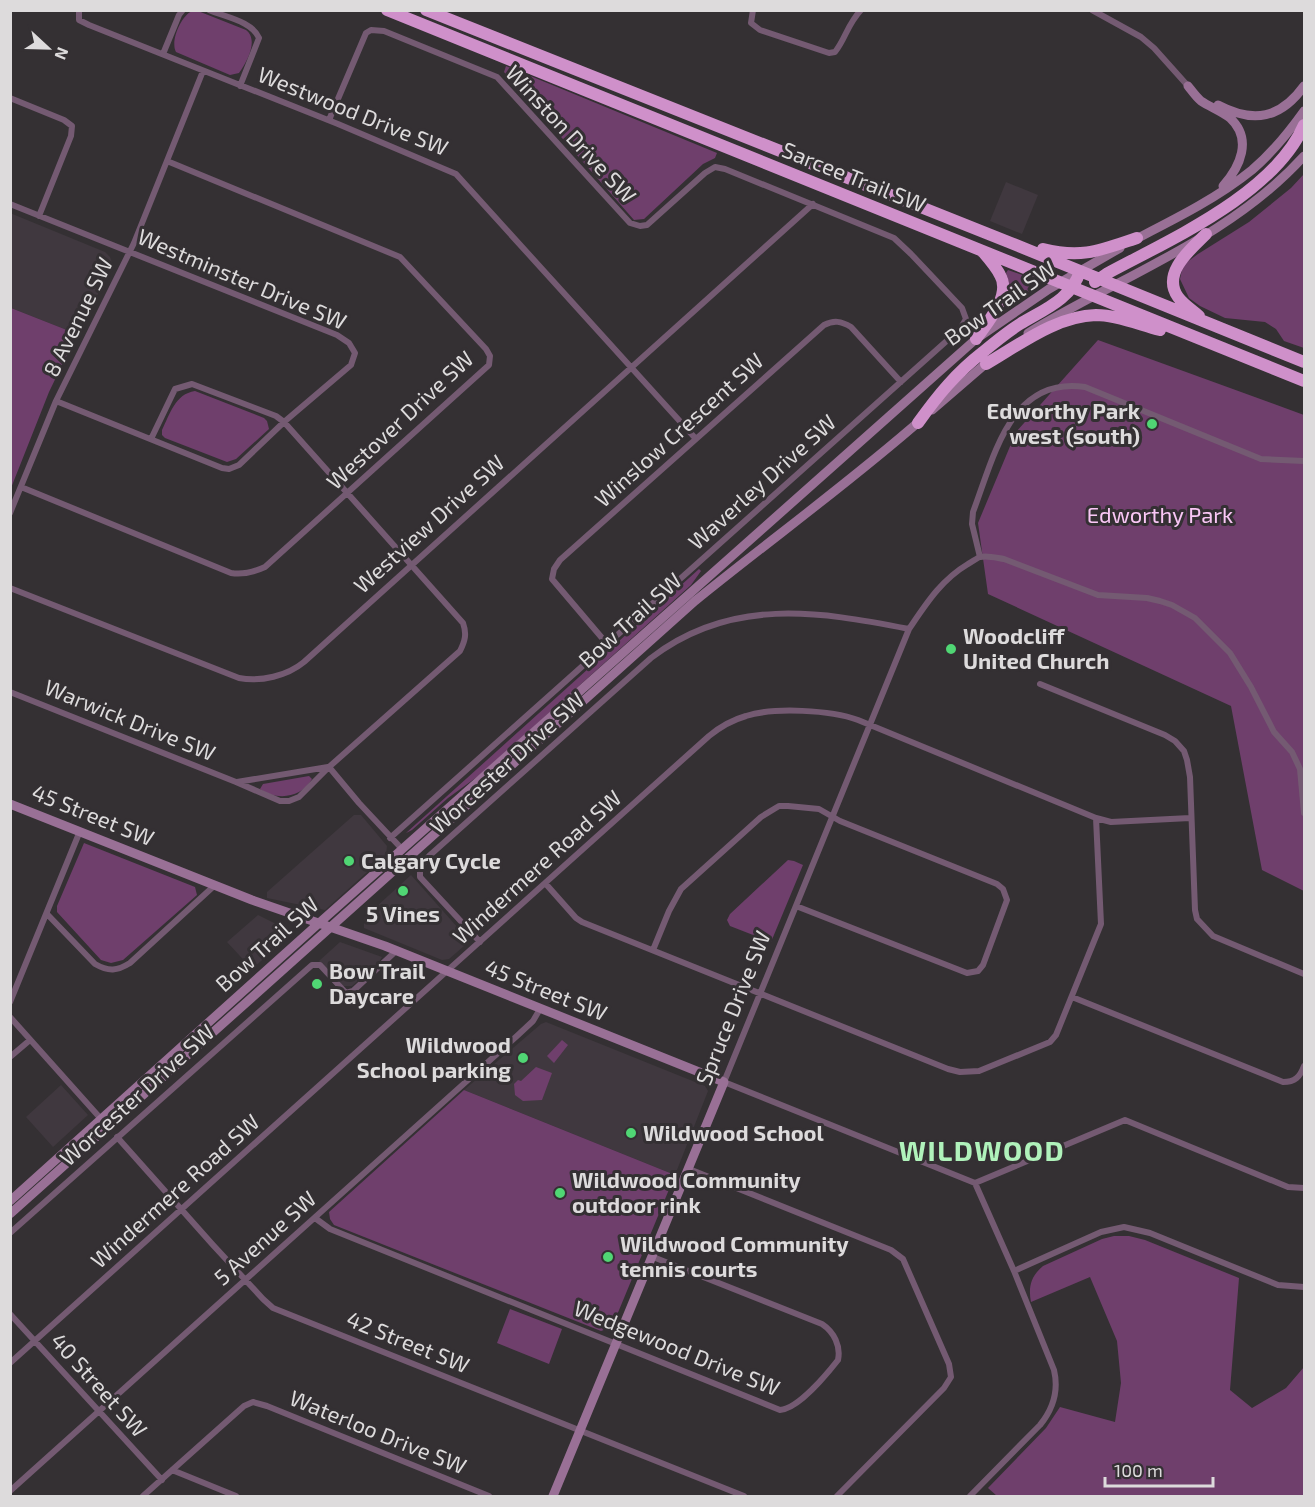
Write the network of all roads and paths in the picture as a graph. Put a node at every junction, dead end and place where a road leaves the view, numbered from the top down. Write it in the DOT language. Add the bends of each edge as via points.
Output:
graph roads {
  1 [pos="79,10"];
  2 [pos="183,10"];
  3 [pos="209,10"];
  4 [pos="387,10"];
  5 [pos="426,10"];
  6 [pos="753,10"];
  7 [pos="861,10"];
  8 [pos="1092,10"];
  9 [pos="163,54"];
  10 [pos="203,71"];
  11 [pos="240,86"];
  12 [pos="1188,86"];
  13 [pos="1305,86"];
  14 [pos="10,98"];
  15 [pos="1305,111"];
  16 [pos="329,120"];
  17 [pos="1305,124"];
  18 [pos="1305,156"];
  19 [pos="167,161"];
  20 [pos="1214,196"];
  21 [pos="10,204"];
  22 [pos="813,204"];
  23 [pos="39,216"];
  24 [pos="1206,234"];
  25 [pos="1137,238"];
  26 [pos="1011,243"];
  27 [pos="982,251"];
  28 [pos="130,252"];
  29 [pos="1080,271"];
  30 [pos="1098,278"];
  31 [pos="1066,285"];
  32 [pos="1114,285"];
  33 [pos="1092,295"];
  34 [pos="966,319"];
  35 [pos="1206,323"];
  36 [pos="1197,338"];
  37 [pos="976,339"];
  38 [pos="1305,362"];
  39 [pos="986,364"];
  40 [pos="632,367"];
  41 [pos="1305,381"];
  42 [pos="901,382"];
  43 [pos="56,401"];
  44 [pos="284,422"];
  45 [pos="918,423"];
  46 [pos="151,439"];
  47 [pos="696,439"];
  48 [pos="1305,461"];
  49 [pos="21,487"];
  50 [pos="347,493"];
  51 [pos="10,513"];
  52 [pos="775,517"];
  53 [pos="782,531"];
  54 [pos="981,557"];
  55 [pos="411,565"];
  56 [pos="10,588"];
  57 [pos="909,630"];
  58 [pos="608,645"];
  59 [pos="1040,684"];
  60 [pos="10,692"];
  61 [pos="870,726"];
  62 [pos="329,767"];
  63 [pos="236,782"];
  64 [pos="10,804"];
  65 [pos="1305,813"];
  66 [pos="833,817"];
  67 [pos="1096,818"];
  68 [pos="1190,818"];
  69 [pos="80,831"];
  70 [pos="390,838"];
  71 [pos="402,849"];
  72 [pos="546,883"];
  73 [pos="215,885"];
  74 [pos="796,906"];
  75 [pos="47,914"];
  76 [pos="318,924"];
  77 [pos="332,928"];
  78 [pos="480,942"];
  79 [pos="653,950"];
  80 [pos="396,951"];
  81 [pos="448,971"];
  82 [pos="1305,974"];
  83 [pos="761,993"];
  84 [pos="1072,997"];
  85 [pos="10,1002"];
  86 [pos="540,1009"];
  87 [pos="10,1017"];
  88 [pos="30,1040"];
  89 [pos="10,1057"];
  90 [pos="1305,1066"];
  91 [pos="724,1082"];
  92 [pos="102,1120"];
  93 [pos="117,1137"];
  94 [pos="689,1169"];
  95 [pos="975,1183"];
  96 [pos="1305,1188"];
  97 [pos="10,1201"];
  98 [pos="182,1209"];
  99 [pos="10,1214"];
  100 [pos="315,1218"];
  101 [pos="10,1233"];
  102 [pos="653,1257"];
  103 [pos="1014,1271"];
  104 [pos="246,1280"];
  105 [pos="1305,1287"];
  106 [pos="10,1314"];
  107 [pos="35,1341"];
  108 [pos="616,1344"];
  109 [pos="10,1363"];
  110 [pos="99,1412"];
  111 [pos="580,1431"];
  112 [pos="172,1470"];
  113 [pos="162,1480"];
  114 [pos="10,1491"];
  115 [pos="143,1497"];
  116 [pos="236,1497"];
  117 [pos="489,1497"];
  118 [pos="554,1497"];
  119 [pos="744,1497"];
  120 [pos="837,1497"];
  121 [pos="970,1497"];
  1 -- 9 [label="street, Westwood Drive SW" via="80,20"];
  2 -- 9 [label="street"];
  3 -- 11 [label="street" via="250,27 259,38"];
  4 -- 27 [label="highway, Sarcee Trail SW"];
  5 -- 26 [label="highway, Sarcee Trail SW"];
  6 -- 7 [label="street" via="751,23 760,30 829,53 838,48"];
  8 -- 12 [label="street" via="1154,48"];
  9 -- 10 [label="street, Westwood Drive SW"];
  10 -- 11 [label="street, Westwood Drive SW"];
  10 -- 19 [label="street, 8 Avenue SW"];
  11 -- 16 [label="street, Westwood Drive SW"];
  12 -- 13 [label="main road" via="1220,107 1252,116 1283,109"];
  12 -- 20 [label="main road" via="1200,100 1230,118 1242,141 1236,170"];
  14 -- 23 [label="street" via="72,126"];
  15 -- 20 [label="main road, Bow Trail SW" via="1267,156"];
  16 -- 22 [label="street, Winston Drive SW" via="361,41 370,31 384,31 497,76 634,225 647,225 715,167"];
  16 -- 40 [label="street, Westwood Drive SW" via="456,174"];
  17 -- 30 [label="highway" via="1277,164 1233,202"];
  18 -- 24 [label="main road, Bow Trail SW" via="1251,206"];
  19 -- 28 [label="street, 8 Avenue SW"];
  19 -- 50 [label="street, Westover Drive SW" via="400,257 490,356 489,365 481,373"];
  20 -- 25 [label="main road, Bow Trail SW"];
  21 -- 23 [label="street, Westminster Drive SW"];
  22 -- 34 [label="street, Winston Drive SW" via="894,238 962,308"];
  22 -- 40 [label="street, Westview Drive SW"];
  23 -- 28 [label="street, Westminster Drive SW"];
  24 -- 32 [label="main road, Bow Trail SW"];
  24 -- 35 [label="highway" via="1178,264 1173,283 1178,297"];
  25 -- 26 [label="highway" via="1083,254 1062,254"];
  25 -- 29 [label="main road, Bow Trail SW"];
  26 -- 29 [label="highway, Sarcee Trail SW"];
  27 -- 31 [label="highway, Sarcee Trail SW"];
  27 -- 37 [label="highway" via="1002,277 1003,291"];
  28 -- 43 [label="street, 8 Avenue SW"];
  28 -- 44 [label="street, Westminster Drive SW" via="349,343 355,353 351,365"];
  29 -- 30 [label="highway, Sarcee Trail SW"];
  29 -- 31 [label="highway"];
  30 -- 32 [label="highway, Sarcee Trail SW"];
  30 -- 33 [label="highway"];
  31 -- 33 [label="highway, Sarcee Trail SW"];
  31 -- 37 [label="main road, Bow Trail SW"];
  31 -- 45 [label="highway" via="1066,295 982,352 942,389"];
  32 -- 33 [label="main road, Bow Trail SW"];
  32 -- 35 [label="highway, Sarcee Trail SW"];
  33 -- 36 [label="highway, Sarcee Trail SW"];
  33 -- 39 [label="main road, Bow Trail SW" via="1020,337"];
  34 -- 42 [label="street, Waverley Drive SW" via="960,329"];
  35 -- 38 [label="highway, Sarcee Trail SW"];
  36 -- 39 [label="highway" via="1094,315 1060,322"];
  36 -- 41 [label="highway, Sarcee Trail SW"];
  37 -- 52 [label="main road, Bow Trail SW"];
  39 -- 45 [label="main road, Bow Trail SW"];
  40 -- 47 [label="street, Westwood Drive SW"];
  40 -- 55 [label="street, Westview Drive SW"];
  42 -- 47 [label="street, Winslow Crescent SW" via="851,327 832,321"];
  42 -- 58 [label="street, Waverley Drive SW"];
  43 -- 46 [label="street, Westminster Drive SW"];
  43 -- 49 [label="street, 8 Avenue SW"];
  44 -- 46 [label="street, Westminster Drive SW" via="239,465 229,469"];
  44 -- 46 [label="street" via="192,384 176,389"];
  44 -- 50 [label="street"];
  45 -- 53 [label="main road, Bow Trail SW"];
  47 -- 58 [label="street, Winslow Crescent SW" via="554,568 555,585"];
  48 -- 54 [label="street" via="1261,459 1085,387 1063,385 1032,397 1007,426 973,512 972,524"];
  49 -- 50 [label="street, Westover Drive SW" via="238,574 265,567"];
  49 -- 51 [label="street, 8 Avenue SW"];
  50 -- 55 [label="street"];
  52 -- 53 [label="main road" via="775,527"];
  52 -- 71 [label="main road, Bow Trail SW"];
  53 -- 77 [label="main road, Bow Trail SW" via="695,601"];
  54 -- 57 [label="street, Spruce Drive SW" via="942,584"];
  54 -- 65 [label="street" via="1004,559 1098,595 1160,601 1196,618 1230,653 1274,732 1292,752 1300,769"];
  55 -- 56 [label="street, Westview Drive SW" via="299,666 280,675 251,680 232,676"];
  55 -- 62 [label="street, Warwick Drive SW" via="463,623 464,642 460,651"];
  57 -- 61 [label="street, Spruce Drive SW"];
  57 -- 78 [label="street, Worcester Drive SW" via="832,615 770,614 709,625 670,644 420,868 420,877"];
  58 -- 70 [label="street, Waverley Drive SW"];
  59 -- 68 [label="street" via="1175,741 1187,760"];
  60 -- 63 [label="street, Warwick Drive SW"];
  61 -- 66 [label="street, Spruce Drive SW"];
  61 -- 67 [label="street, Windermere Road SW"];
  61 -- 72 [label="street, Windermere Road SW" via="822,712 764,712 729,722"];
  62 -- 63 [label="street, Warwick Drive SW"];
  62 -- 63 [label="street, Warwick Drive SW" via="299,797 289,801 276,800"];
  62 -- 70 [label="street"];
  64 -- 69 [label="main road, 45 Street SW"];
  66 -- 74 [label="street, Spruce Drive SW"];
  66 -- 74 [label="street" via="1003,889 1007,904 983,965 974,973 962,972"];
  66 -- 79 [label="street" via="819,809 788,806 779,806 761,817 681,889"];
  67 -- 68 [label="street, Windermere Road SW" via="1111,822"];
  67 -- 84 [label="street" via="1101,924"];
  68 -- 82 [label="street" via="1197,919 1212,936"];
  69 -- 73 [label="main road, 45 Street SW"];
  69 -- 75 [label="street"];
  70 -- 71 [label="street"];
  71 -- 76 [label="main road, Bow Trail SW"];
  72 -- 78 [label="street, Windermere Road SW"];
  72 -- 79 [label="street" via="582,922"];
  73 -- 75 [label="street" via="118,970 105,970 95,964"];
  73 -- 76 [label="main road, 45 Street SW"];
  74 -- 83 [label="street, Spruce Drive SW"];
  75 -- 85 [label="street"];
  76 -- 77 [label="main road, 45 Street SW"];
  76 -- 92 [label="main road, Bow Trail SW"];
  77 -- 80 [label="main road, 45 Street SW"];
  77 -- 99 [label="main road, Bow Trail SW"];
  78 -- 81 [label="street, Windermere Road SW"];
  79 -- 83 [label="street"];
  80 -- 81 [label="main road, 45 Street SW"];
  80 -- 93 [label="street, Worcester Drive SW" via="346,993 320,965 312,965"];
  81 -- 86 [label="main road, 45 Street SW"];
  81 -- 98 [label="street, Windermere Road SW"];
  83 -- 84 [label="street" via="960,1072 979,1071 1050,1042"];
  83 -- 91 [label="street, Spruce Drive SW"];
  84 -- 90 [label="street" via="1283,1082 1298,1077"];
  86 -- 91 [label="main road, 45 Street SW"];
  86 -- 100 [label="street, 5 Avenue SW" via="518,1035"];
  87 -- 88 [label="street"];
  88 -- 89 [label="street"];
  88 -- 92 [label="street"];
  91 -- 94 [label="main road, Spruce Drive SW"];
  91 -- 95 [label="street, 45 Street SW"];
  92 -- 97 [label="main road, Bow Trail SW"];
  93 -- 98 [label="street, 42 Street SW"];
  93 -- 101 [label="street, Worcester Drive SW"];
  94 -- 102 [label="main road, Spruce Drive SW"];
  94 -- 120 [label="street" via="891,1250 906,1264 951,1377"];
  95 -- 96 [label="street" via="1125,1120 1288,1187"];
  95 -- 103 [label="street"];
  98 -- 104 [label="street, 42 Street SW"];
  98 -- 107 [label="street, Windermere Road SW"];
  100 -- 104 [label="street, 5 Avenue SW"];
  100 -- 108 [label="street, Wedgewood Drive SW" via="330,1229"];
  102 -- 108 [label="main road, Spruce Drive SW"];
  102 -- 108 [label="street, Wedgewood Drive SW" via="822,1324 837,1342 838,1360 796,1403 780,1410"];
  103 -- 105 [label="street" via="1101,1232 1124,1227 1150,1233 1278,1285"];
  103 -- 121 [label="street" via="1054,1370 1055,1397 1040,1425"];
  104 -- 110 [label="street, 5 Avenue SW"];
  104 -- 111 [label="street, 42 Street SW" via="279,1310"];
  106 -- 107 [label="street, 40 Street SW"];
  107 -- 109 [label="street, Windermere Road SW"];
  107 -- 110 [label="street, 40 Street SW"];
  108 -- 111 [label="main road, Spruce Drive SW"];
  110 -- 113 [label="street, 40 Street SW"];
  110 -- 114 [label="street, 5 Avenue SW"];
  111 -- 118 [label="main road, Spruce Drive SW"];
  111 -- 119 [label="street, 42 Street SW"];
  112 -- 113 [label="street"];
  112 -- 116 [label="street"];
  112 -- 117 [label="street, Waterloo Drive SW" via="253,1402"];
  113 -- 115 [label="street"];
}
